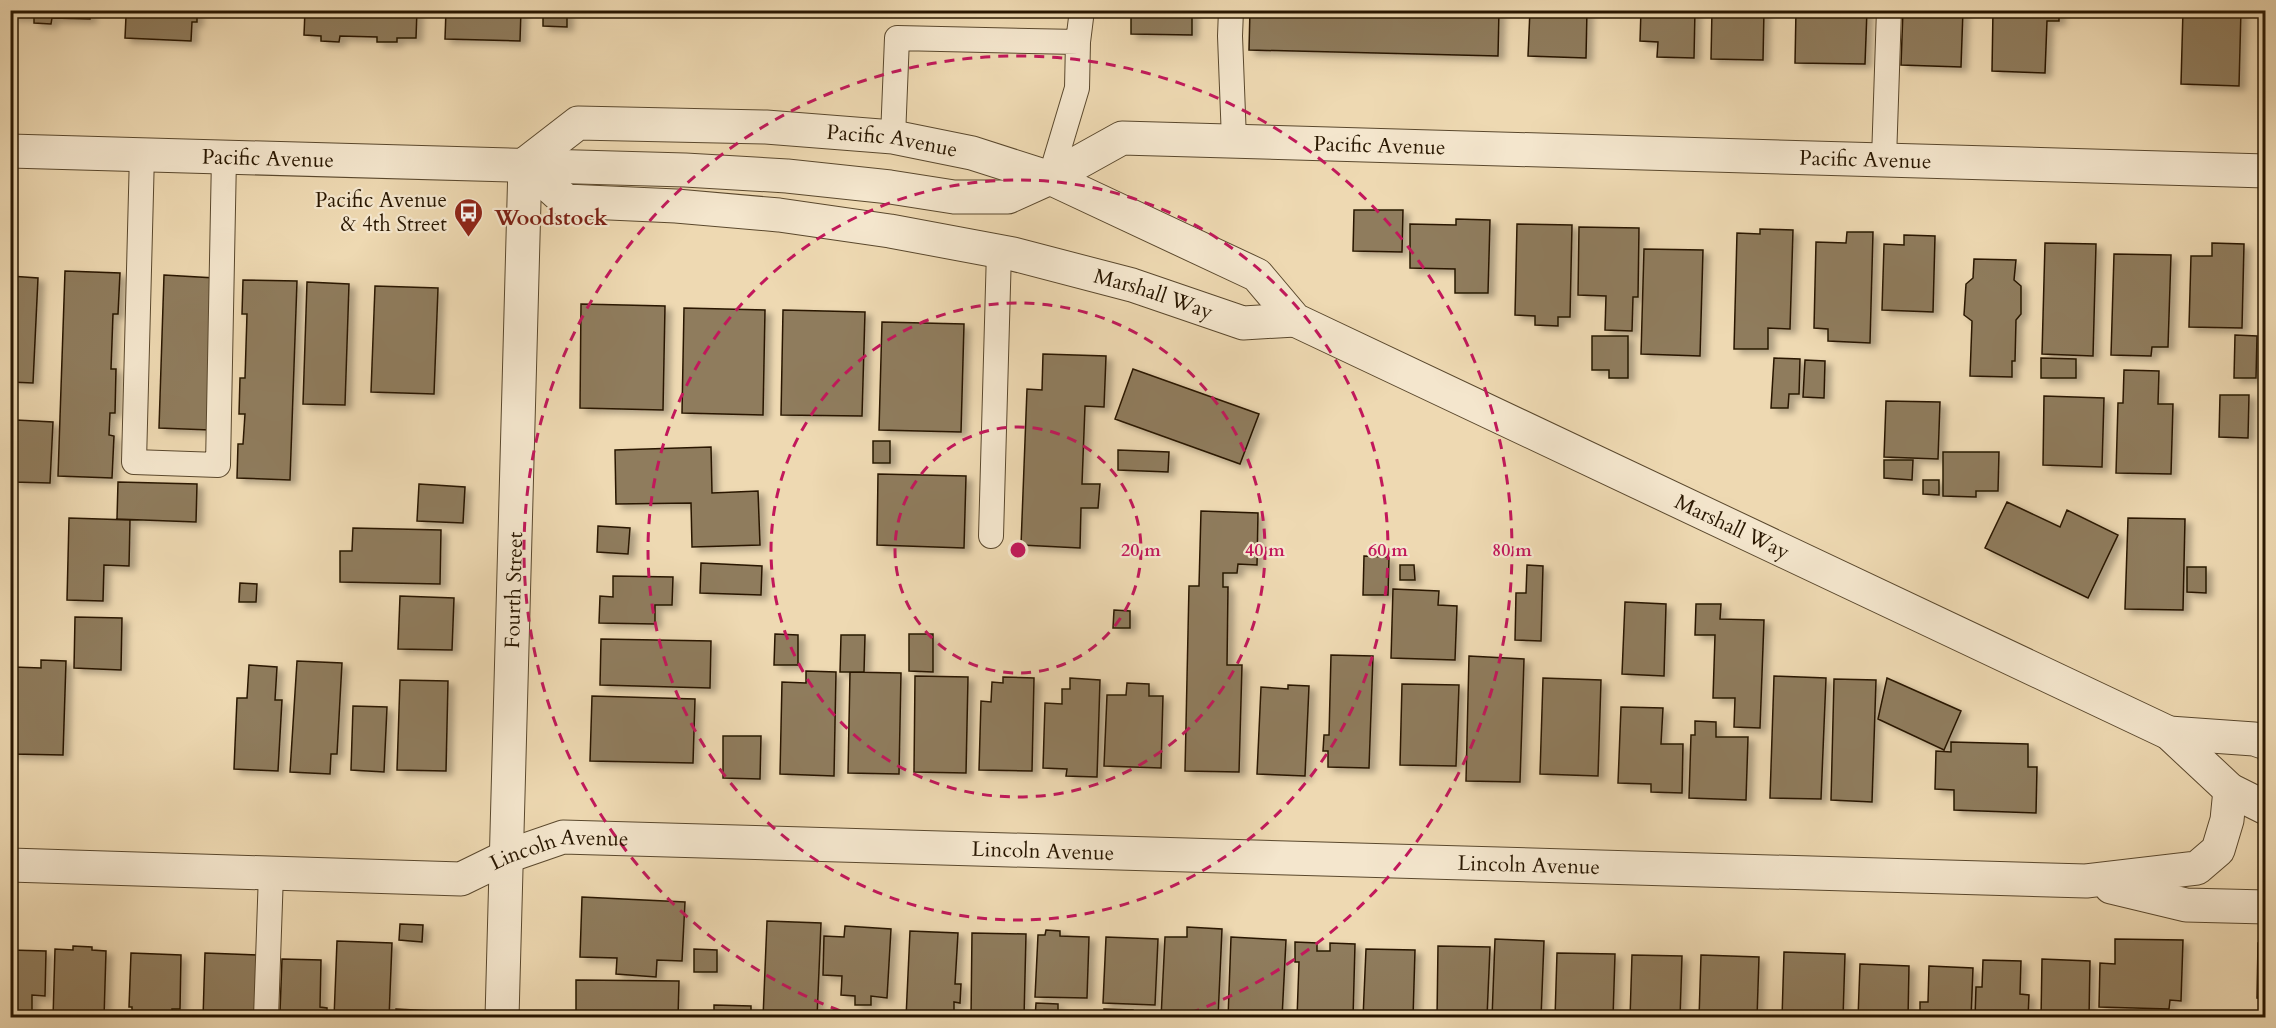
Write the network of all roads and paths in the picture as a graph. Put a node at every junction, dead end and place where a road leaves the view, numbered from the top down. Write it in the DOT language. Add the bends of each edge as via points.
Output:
graph roads {
  1 [pos="1082,10"];
  2 [pos="1231,10"];
  3 [pos="1889,10"];
  4 [pos="1078,42"];
  5 [pos="893,137"];
  6 [pos="1234,140"];
  7 [pos="10,151"];
  8 [pos="142,154"];
  9 [pos="224,157"];
  10 [pos="1884,159"];
  11 [pos="525,164"];
  12 [pos="2265,171"];
  13 [pos="1050,178"];
  14 [pos="1006,253"];
  15 [pos="1295,320"];
  16 [pos="991,536"];
  17 [pos="2169,733"];
  18 [pos="2265,743"];
  19 [pos="2230,790"];
  20 [pos="2265,808"];
  21 [pos="508,856"];
  22 [pos="10,865"];
  23 [pos="271,873"];
  24 [pos="2086,881"];
  25 [pos="2265,907"];
  26 [pos="266,1017"];
  27 [pos="502,1017"];
  1 -- 4 [label="lane"];
  2 -- 6 [label="lane"];
  3 -- 10 [label="lane"];
  4 -- 5 [label="lane" via="897,38"];
  4 -- 13 [label="lane" via="1077,88"];
  5 -- 11 [label="street, Pacific Avenue" via="766,128 579,123"];
  5 -- 13 [label="street, Pacific Avenue" via="972,153"];
  6 -- 10 [label="street, Pacific Avenue"];
  6 -- 13 [label="street, Pacific Avenue" via="1122,138"];
  7 -- 8 [label="street, Pacific Avenue"];
  8 -- 9 [label="street, Pacific Avenue"];
  8 -- 9 [label="lane" via="134,462 182,464 218,465"];
  9 -- 11 [label="street, Pacific Avenue"];
  10 -- 12 [label="street, Pacific Avenue"];
  11 -- 13 [label="street" via="787,176 954,197 1008,197"];
  11 -- 14 [label="street" via="566,201 779,215"];
  11 -- 21 [label="street, Fourth Street"];
  13 -- 15 [label="street, Marshall Way" via="1257,275"];
  14 -- 15 [label="street, Marshall Way" via="1132,285 1243,323"];
  14 -- 16 [label="lane"];
  15 -- 17 [label="street, Marshall Way"];
  17 -- 18 [label="street, Marshall Way"];
  17 -- 19 [label="street, Marshall Way"];
  19 -- 20 [label="street, Marshall Way"];
  19 -- 24 [label="street, Lincoln Avenue" via="2218,850 2197,868"];
  21 -- 23 [label="street, Lincoln Avenue" via="461,879"];
  21 -- 24 [label="street, Lincoln Avenue" via="563,837"];
  21 -- 27 [label="street, Fourth Street"];
  22 -- 23 [label="street, Lincoln Avenue"];
  23 -- 26 [label="lane"];
  24 -- 25 [label="street, Lincoln Avenue" via="2186,905"];
}
